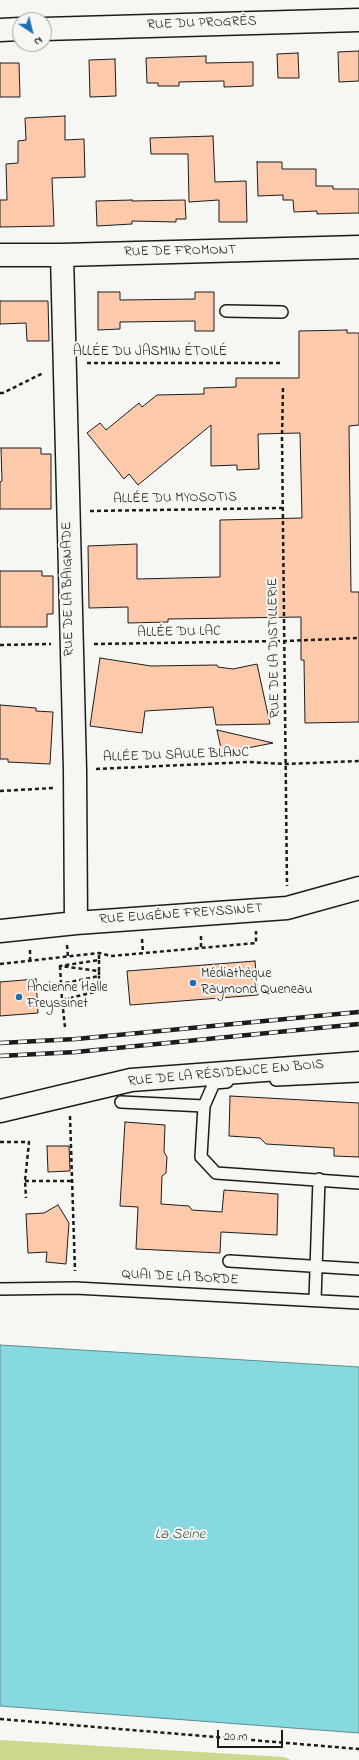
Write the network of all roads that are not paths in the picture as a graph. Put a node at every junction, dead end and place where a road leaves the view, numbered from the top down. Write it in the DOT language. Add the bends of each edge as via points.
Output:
graph roads {
  1 [pos="359,20"];
  2 [pos="12,29"];
  3 [pos="52,29"];
  4 [pos="0,30"];
  5 [pos="359,247"];
  6 [pos="0,255"];
  7 [pos="62,255"];
  8 [pos="226,311"];
  9 [pos="282,312"];
  10 [pos="359,888"];
  11 [pos="76,922"];
  12 [pos="0,930"];
  13 [pos="359,1063"];
  14 [pos="359,1076"];
  15 [pos="121,1102"];
  16 [pos="204,1106"];
  17 [pos="0,1111"];
  18 [pos="319,1179"];
  19 [pos="359,1183"];
  20 [pos="229,1261"];
  21 [pos="316,1266"];
  22 [pos="359,1269"];
  23 [pos="0,1289"];
  24 [pos="315,1300"];
  25 [pos="359,1303"];
  1 -- 3 [label="street, RUE DU PROGRÈS"];
  2 -- 4 [label="street"];
  5 -- 7 [label="street, RUE DE FROMONT"];
  6 -- 7 [label="street, RUE DE FROMONT"];
  7 -- 11 [label="street, RUE DE LA BAIGNADE" via="75,770"];
  8 -- 9 [label="lane"];
  10 -- 11 [label="street, RUE EUGÈNE FREYSSINET" via="287,908"];
  11 -- 12 [label="street, RUE EUGÈNE FREYSSINET"];
  13 -- 17 [label="street, RUE DE LA RÉSIDENCE EN BOIS" via="131,1080"];
  14 -- 16 [label="lane" via="214,1083"];
  15 -- 16 [label="lane"];
  16 -- 18 [label="lane" via="201,1157 216,1173"];
  18 -- 19 [label="lane"];
  18 -- 21 [label="lane"];
  20 -- 21 [label="lane"];
  21 -- 22 [label="lane"];
  21 -- 24 [label="lane"];
  23 -- 24 [label="lane, QUAI DE LA BORDE" via="75,1288"];
  24 -- 25 [label="lane, QUAI DE LA BORDE"];
}
